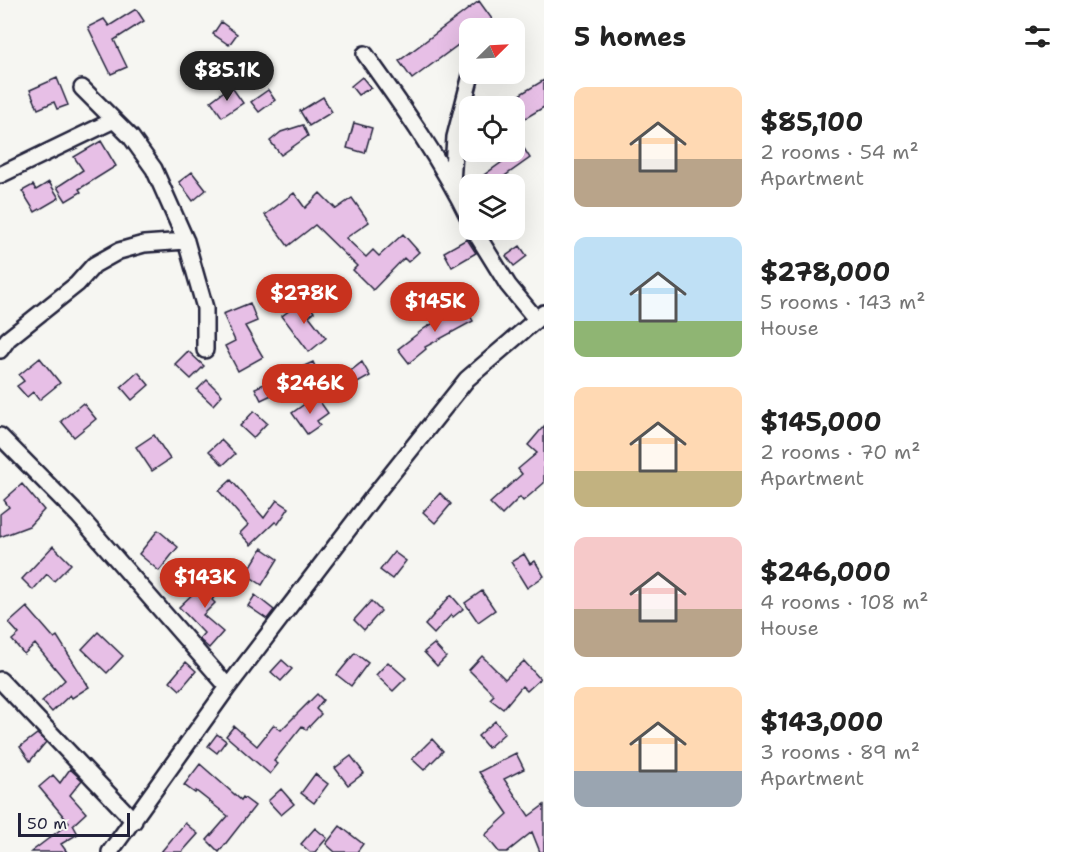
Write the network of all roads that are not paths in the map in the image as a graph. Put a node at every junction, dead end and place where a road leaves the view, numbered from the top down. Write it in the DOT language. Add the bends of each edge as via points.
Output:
graph roads {
  1 [pos="365,54"];
  2 [pos="469,84"];
  3 [pos="82,88"];
  4 [pos="114,120"];
  5 [pos="0,175"];
  6 [pos="452,183"];
  7 [pos="459,197"];
  8 [pos="480,240"];
  9 [pos="186,241"];
  10 [pos="540,316"];
  11 [pos="0,350"];
  12 [pos="205,350"];
  13 [pos="0,436"];
  14 [pos="0,680"];
  15 [pos="228,687"];
  16 [pos="134,821"];
  17 [pos="110,852"];
  1 -- 6 [label="street" via="422,133"];
  2 -- 6 [label="street" via="455,137"];
  3 -- 4 [label="street"];
  4 -- 5 [label="street"];
  4 -- 9 [label="street" via="154,169"];
  6 -- 7 [label="street"];
  8 -- 10 [label="street" via="508,285"];
  9 -- 11 [label="street" via="144,244 119,251 94,265"];
  9 -- 12 [label="street" via="205,308"];
  10 -- 15 [label="street" via="467,379"];
  13 -- 15 [label="street" via="80,516"];
  14 -- 16 [label="street"];
  15 -- 16 [label="street"];
  16 -- 17 [label="street"];
}
